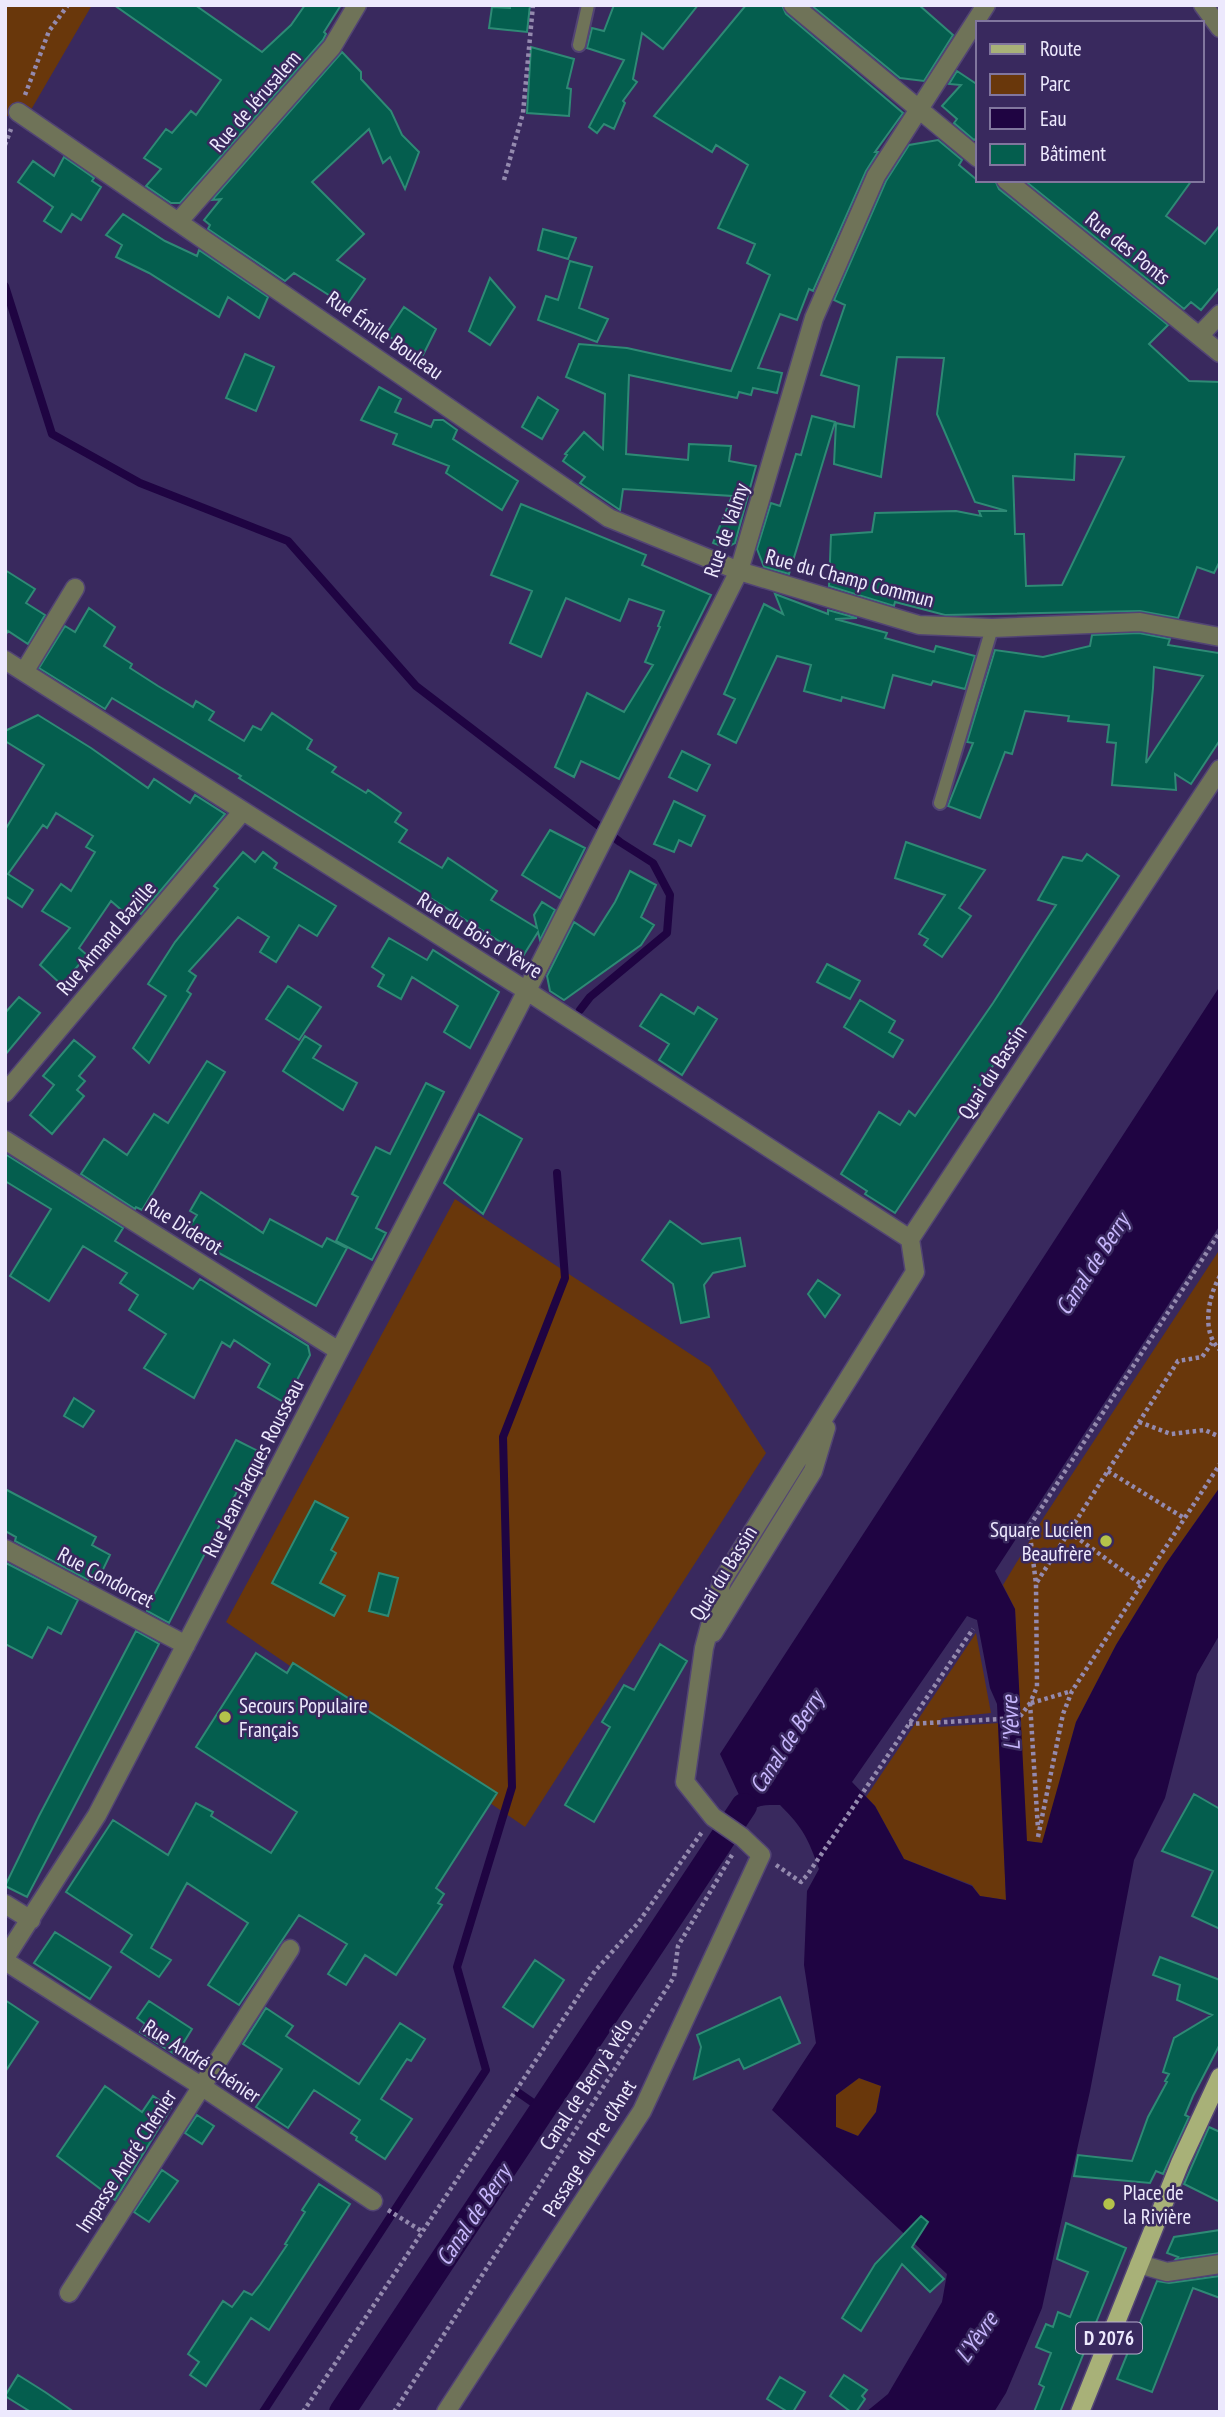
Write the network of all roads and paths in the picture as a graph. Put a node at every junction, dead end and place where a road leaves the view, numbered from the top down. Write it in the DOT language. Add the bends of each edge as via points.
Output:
graph roads {
  1 [pos="68,5"];
  2 [pos="357,5"];
  3 [pos="533,5"];
  4 [pos="588,5"];
  5 [pos="793,5"];
  6 [pos="986,5"];
  7 [pos="1203,5"];
  8 [pos="976,21"];
  9 [pos="976,21"];
  10 [pos="1220,28"];
  11 [pos="579,45"];
  12 [pos="920,111"];
  13 [pos="18,112"];
  14 [pos="5,145"];
  15 [pos="976,156"];
  16 [pos="504,180"];
  17 [pos="1008,182"];
  18 [pos="179,221"];
  19 [pos="1220,314"];
  20 [pos="1199,336"];
  21 [pos="1220,353"];
  22 [pos="740,571"];
  23 [pos="75,588"];
  24 [pos="992,628"];
  25 [pos="1220,637"];
  26 [pos="5,660"];
  27 [pos="24,672"];
  28 [pos="1220,769"];
  29 [pos="940,803"];
  30 [pos="242,812"];
  31 [pos="527,991"];
  32 [pos="5,1093"];
  33 [pos="5,1140"];
  34 [pos="1220,1232"];
  35 [pos="910,1238"];
  36 [pos="1220,1276"];
  37 [pos="1212,1343"];
  38 [pos="1220,1350"];
  39 [pos="339,1351"];
  40 [pos="1139,1422"];
  41 [pos="1220,1437"];
  42 [pos="1220,1464"];
  43 [pos="1108,1471"];
  44 [pos="1184,1518"];
  45 [pos="1069,1532"];
  46 [pos="5,1549"];
  47 [pos="1036,1584"];
  48 [pos="1141,1584"];
  49 [pos="973,1629"];
  50 [pos="186,1645"];
  51 [pos="1072,1691"];
  52 [pos="1030,1703"];
  53 [pos="909,1724"];
  54 [pos="713,1817"];
  55 [pos="742,1837"];
  56 [pos="761,1855"];
  57 [pos="5,1903"];
  58 [pos="31,1920"];
  59 [pos="290,1949"];
  60 [pos="5,1959"];
  61 [pos="1220,2077"];
  62 [pos="201,2086"];
  63 [pos="373,2201"];
  64 [pos="406,2222"];
  65 [pos="423,2232"];
  66 [pos="1220,2263"];
  67 [pos="1139,2264"];
  68 [pos="69,2293"];
  69 [pos="303,2412"];
  70 [pos="394,2412"];
  71 [pos="446,2412"];
  72 [pos="1080,2412"];
  1 -- 13 [label="path" via="49,31"];
  2 -- 18 [label="street, Rue de Jérusalem" via="332,47"];
  3 -- 16 [label="path" via="523,113"];
  4 -- 11 [label="lane"];
  5 -- 12 [label="street"];
  6 -- 8 [label="street, Rue de Valmy"];
  7 -- 10 [label="street"];
  9 -- 12 [label="street, Rue de Valmy"];
  12 -- 15 [label="street"];
  12 -- 22 [label="street, Rue de Valmy" via="876,176 814,318"];
  13 -- 14 [label="path"];
  13 -- 18 [label="street, Rue Émile Bouleau"];
  17 -- 20 [label="street, Rue des Ponts"];
  18 -- 22 [label="street, Rue Émile Bouleau" via="609,518"];
  19 -- 20 [label="street"];
  20 -- 21 [label="street, Rue des Ponts"];
  22 -- 24 [label="street, Rue du Champ Commun" via="919,625"];
  22 -- 31 [label="street, Rue de Valmy"];
  23 -- 27 [label="street"];
  24 -- 25 [label="street, Rue du Champ Commun" via="1140,622"];
  24 -- 29 [label="lane"];
  26 -- 27 [label="street, Rue du Bois d'Yèvre"];
  27 -- 30 [label="street, Rue du Bois d'Yèvre"];
  28 -- 35 [label="street, Quai du Bassin"];
  30 -- 31 [label="street, Rue du Bois d'Yèvre"];
  30 -- 32 [label="street, Rue Armand Bazille"];
  31 -- 35 [label="street, Rue du Bois d'Yèvre"];
  31 -- 39 [label="street, Rue Jean-Jacques Rousseau"];
  33 -- 39 [label="street, Rue Diderot"];
  34 -- 47 [label="path" via="1029,1527"];
  35 -- 54 [label="street, Quai du Bassin" via="915,1272 832,1408 813,1471 704,1648 685,1782"];
  36 -- 37 [label="path" via="1209,1304"];
  37 -- 38 [label="path"];
  37 -- 40 [label="path" via="1202,1357 1178,1361"];
  39 -- 50 [label="street, Rue Jean-Jacques Rousseau"];
  40 -- 41 [label="path" via="1171,1434 1205,1430"];
  40 -- 43 [label="path"];
  42 -- 44 [label="path"];
  43 -- 44 [label="path"];
  43 -- 45 [label="path"];
  44 -- 48 [label="path"];
  45 -- 47 [label="path"];
  45 -- 48 [label="path"];
  46 -- 50 [label="street, Rue Condorcet"];
  47 -- 52 [label="path" via="1037,1687"];
  48 -- 51 [label="path"];
  49 -- 53 [label="path"];
  50 -- 58 [label="street, Rue Jean-Jacques Rousseau" via="97,1815"];
  51 -- 52 [label="path"];
  51 -- 52 [label="path" via="1063,1714 1038,1837"];
  52 -- 53 [label="path" via="1019,1718"];
  53 -- 56 [label="path" via="801,1882"];
  54 -- 55 [label="street, Quai du Bassin"];
  54 -- 65 [label="path" via="638,1923 595,1971"];
  55 -- 56 [label="street, Quai du Bassin"];
  55 -- 70 [label="path, Canal de Berry à vélo" via="678,1946 674,1977"];
  56 -- 71 [label="street, Passage du Pre d’Anet" via="642,2111"];
  57 -- 58 [label="street"];
  58 -- 60 [label="street, Rue Jean-Jacques Rousseau"];
  59 -- 62 [label="street, Impasse André Chénier"];
  60 -- 62 [label="street, Rue André Chénier"];
  61 -- 67 [label="main road, D 2076"];
  62 -- 63 [label="street, Rue André Chénier"];
  62 -- 68 [label="street, Impasse André Chénier"];
  64 -- 65 [label="path"];
  65 -- 69 [label="path"];
  66 -- 67 [label="street" via="1167,2272"];
  67 -- 72 [label="main road, D 2076"];
}
